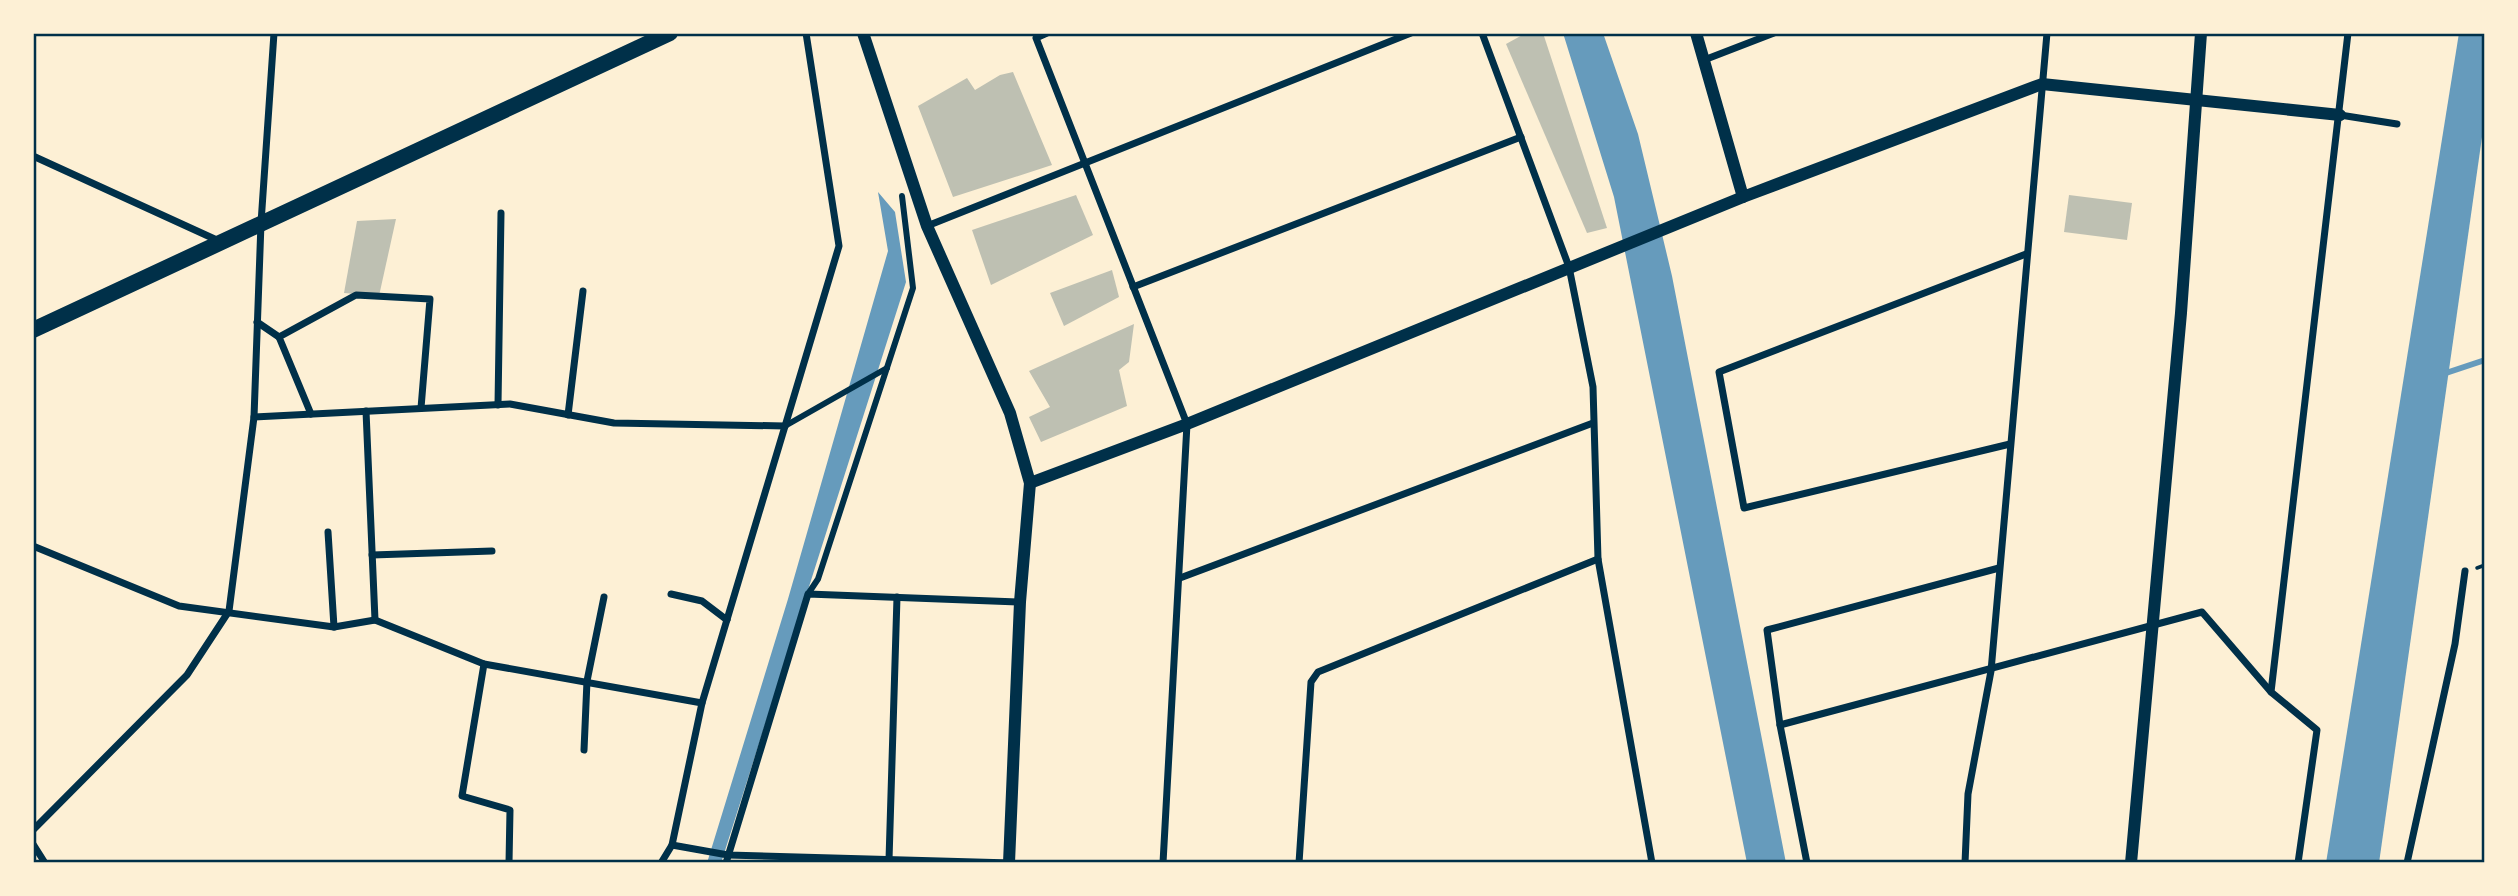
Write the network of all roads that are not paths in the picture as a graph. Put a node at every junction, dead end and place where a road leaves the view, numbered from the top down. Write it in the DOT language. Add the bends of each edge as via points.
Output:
graph roads {
  1 [pos="274,33"];
  2 [pos="670,33"];
  3 [pos="806,33"];
  4 [pos="863,33"];
  5 [pos="1047,33"];
  6 [pos="1412,33"];
  7 [pos="1482,33"];
  8 [pos="1696,33"];
  9 [pos="1774,33"];
  10 [pos="2047,33"];
  11 [pos="2201,33"];
  12 [pos="2348,33"];
  13 [pos="1704,60"];
  14 [pos="2042,84"];
  15 [pos="2197,101"];
  16 [pos="2340,116"];
  17 [pos="2397,124"];
  18 [pos="1521,137"];
  19 [pos="33,156"];
  20 [pos="1084,162"];
  21 [pos="902,196"];
  22 [pos="1743,197"];
  23 [pos="501,213"];
  24 [pos="261,223"];
  25 [pos="927,226"];
  26 [pos="219,241"];
  27 [pos="2026,254"];
  28 [pos="1569,267"];
  29 [pos="1133,287"];
  30 [pos="583,290"];
  31 [pos="257,323"];
  32 [pos="33,330"];
  33 [pos="279,337"];
  34 [pos="887,368"];
  35 [pos="498,405"];
  36 [pos="421,408"];
  37 [pos="366,411"];
  38 [pos="311,414"];
  39 [pos="568,415"];
  40 [pos="254,417"];
  41 [pos="1593,423"];
  42 [pos="1188,424"];
  43 [pos="785,426"];
  44 [pos="2010,444"];
  45 [pos="1030,483"];
  46 [pos="328,533"];
  47 [pos="33,546"];
  48 [pos="492,551"];
  49 [pos="372,555"];
  50 [pos="1598,559"];
  51 [pos="2000,568"];
  52 [pos="2465,572"];
  53 [pos="1181,578"];
  54 [pos="671,594"];
  55 [pos="808,594"];
  56 [pos="604,597"];
  57 [pos="897,597"];
  58 [pos="1020,602"];
  59 [pos="229,611"];
  60 [pos="375,620"];
  61 [pos="727,620"];
  62 [pos="2151,625"];
  63 [pos="334,627"];
  64 [pos="484,664"];
  65 [pos="1991,671"];
  66 [pos="587,681"];
  67 [pos="2271,692"];
  68 [pos="702,704"];
  69 [pos="1780,724"];
  70 [pos="584,750"];
  71 [pos="33,830"];
  72 [pos="33,844"];
  73 [pos="672,845"];
  74 [pos="727,859"];
  75 [pos="889,860"];
  76 [pos="807,861"];
  77 [pos="45,863"];
  78 [pos="509,863"];
  79 [pos="661,863"];
  80 [pos="1010,863"];
  81 [pos="1163,863"];
  82 [pos="1299,863"];
  83 [pos="1652,863"];
  84 [pos="1807,863"];
  85 [pos="1965,863"];
  86 [pos="2131,863"];
  87 [pos="2298,863"];
  88 [pos="2407,863"];
  1 -- 24 [label="street"];
  2 -- 24 [label="main road"];
  3 -- 43 [label="street" via="839,246"];
  4 -- 25 [label="street"];
  5 -- 20 [label="street" via="1036,38"];
  6 -- 20 [label="street"];
  7 -- 18 [label="street"];
  8 -- 13 [label="street"];
  9 -- 13 [label="street"];
  10 -- 14 [label="street"];
  11 -- 15 [label="street"];
  12 -- 16 [label="street"];
  13 -- 22 [label="street"];
  14 -- 15 [label="street"];
  14 -- 22 [label="street"];
  14 -- 27 [label="street"];
  15 -- 16 [label="street"];
  15 -- 62 [label="street"];
  16 -- 17 [label="street"];
  16 -- 67 [label="street"];
  18 -- 28 [label="street"];
  18 -- 29 [label="street"];
  19 -- 26 [label="street"];
  20 -- 25 [label="street"];
  20 -- 29 [label="street"];
  21 -- 34 [label="street" via="913,288"];
  22 -- 28 [label="street"];
  23 -- 35 [label="street"];
  24 -- 26 [label="main road"];
  24 -- 31 [label="street"];
  25 -- 45 [label="street" via="1010,413"];
  26 -- 32 [label="main road"];
  27 -- 44 [label="street"];
  27 -- 44 [label="street" via="1719,372 1744,508"];
  28 -- 41 [label="street" via="1593,387"];
  28 -- 42 [label="street"];
  29 -- 42 [label="street"];
  30 -- 39 [label="street"];
  31 -- 33 [label="street"];
  31 -- 40 [label="street"];
  33 -- 36 [label="street" via="356,295 430,299"];
  33 -- 38 [label="street"];
  34 -- 43 [label="street"];
  34 -- 55 [label="street" via="818,579"];
  35 -- 36 [label="street"];
  35 -- 39 [label="street"];
  36 -- 37 [label="street"];
  37 -- 38 [label="street"];
  37 -- 49 [label="street"];
  38 -- 40 [label="street"];
  39 -- 43 [label="street" via="614,423"];
  40 -- 59 [label="street"];
  41 -- 50 [label="street"];
  41 -- 53 [label="street"];
  42 -- 45 [label="street"];
  42 -- 53 [label="street"];
  43 -- 61 [label="street"];
  44 -- 51 [label="street"];
  45 -- 58 [label="street"];
  46 -- 63 [label="street"];
  47 -- 59 [label="street" via="179,606"];
  48 -- 49 [label="street"];
  49 -- 60 [label="street"];
  50 -- 82 [label="street" via="1318,672 1311,682"];
  50 -- 83 [label="street"];
  51 -- 65 [label="street"];
  51 -- 69 [label="street" via="1767,630"];
  52 -- 88 [label="street" via="2455,644"];
  53 -- 81 [label="street"];
  54 -- 61 [label="street" via="702,601"];
  55 -- 57 [label="street"];
  55 -- 74 [label="street"];
  56 -- 66 [label="street"];
  57 -- 58 [label="street"];
  57 -- 75 [label="street"];
  58 -- 80 [label="street"];
  59 -- 63 [label="street"];
  59 -- 71 [label="street" via="187,676"];
  60 -- 63 [label="street"];
  60 -- 64 [label="street"];
  61 -- 68 [label="street"];
  62 -- 65 [label="street"];
  62 -- 67 [label="street" via="2203,612"];
  62 -- 86 [label="street"];
  64 -- 66 [label="street"];
  64 -- 78 [label="street" via="462,796 510,810"];
  65 -- 69 [label="street"];
  65 -- 85 [label="street" via="1968,794"];
  66 -- 68 [label="street"];
  66 -- 70 [label="street"];
  67 -- 87 [label="street" via="2317,730"];
  68 -- 73 [label="street"];
  69 -- 84 [label="street"];
  72 -- 77 [label="street"];
  73 -- 74 [label="street"];
  73 -- 79 [label="street"];
  74 -- 76 [label="street"];
  75 -- 76 [label="street"];
  75 -- 80 [label="street"];
}
